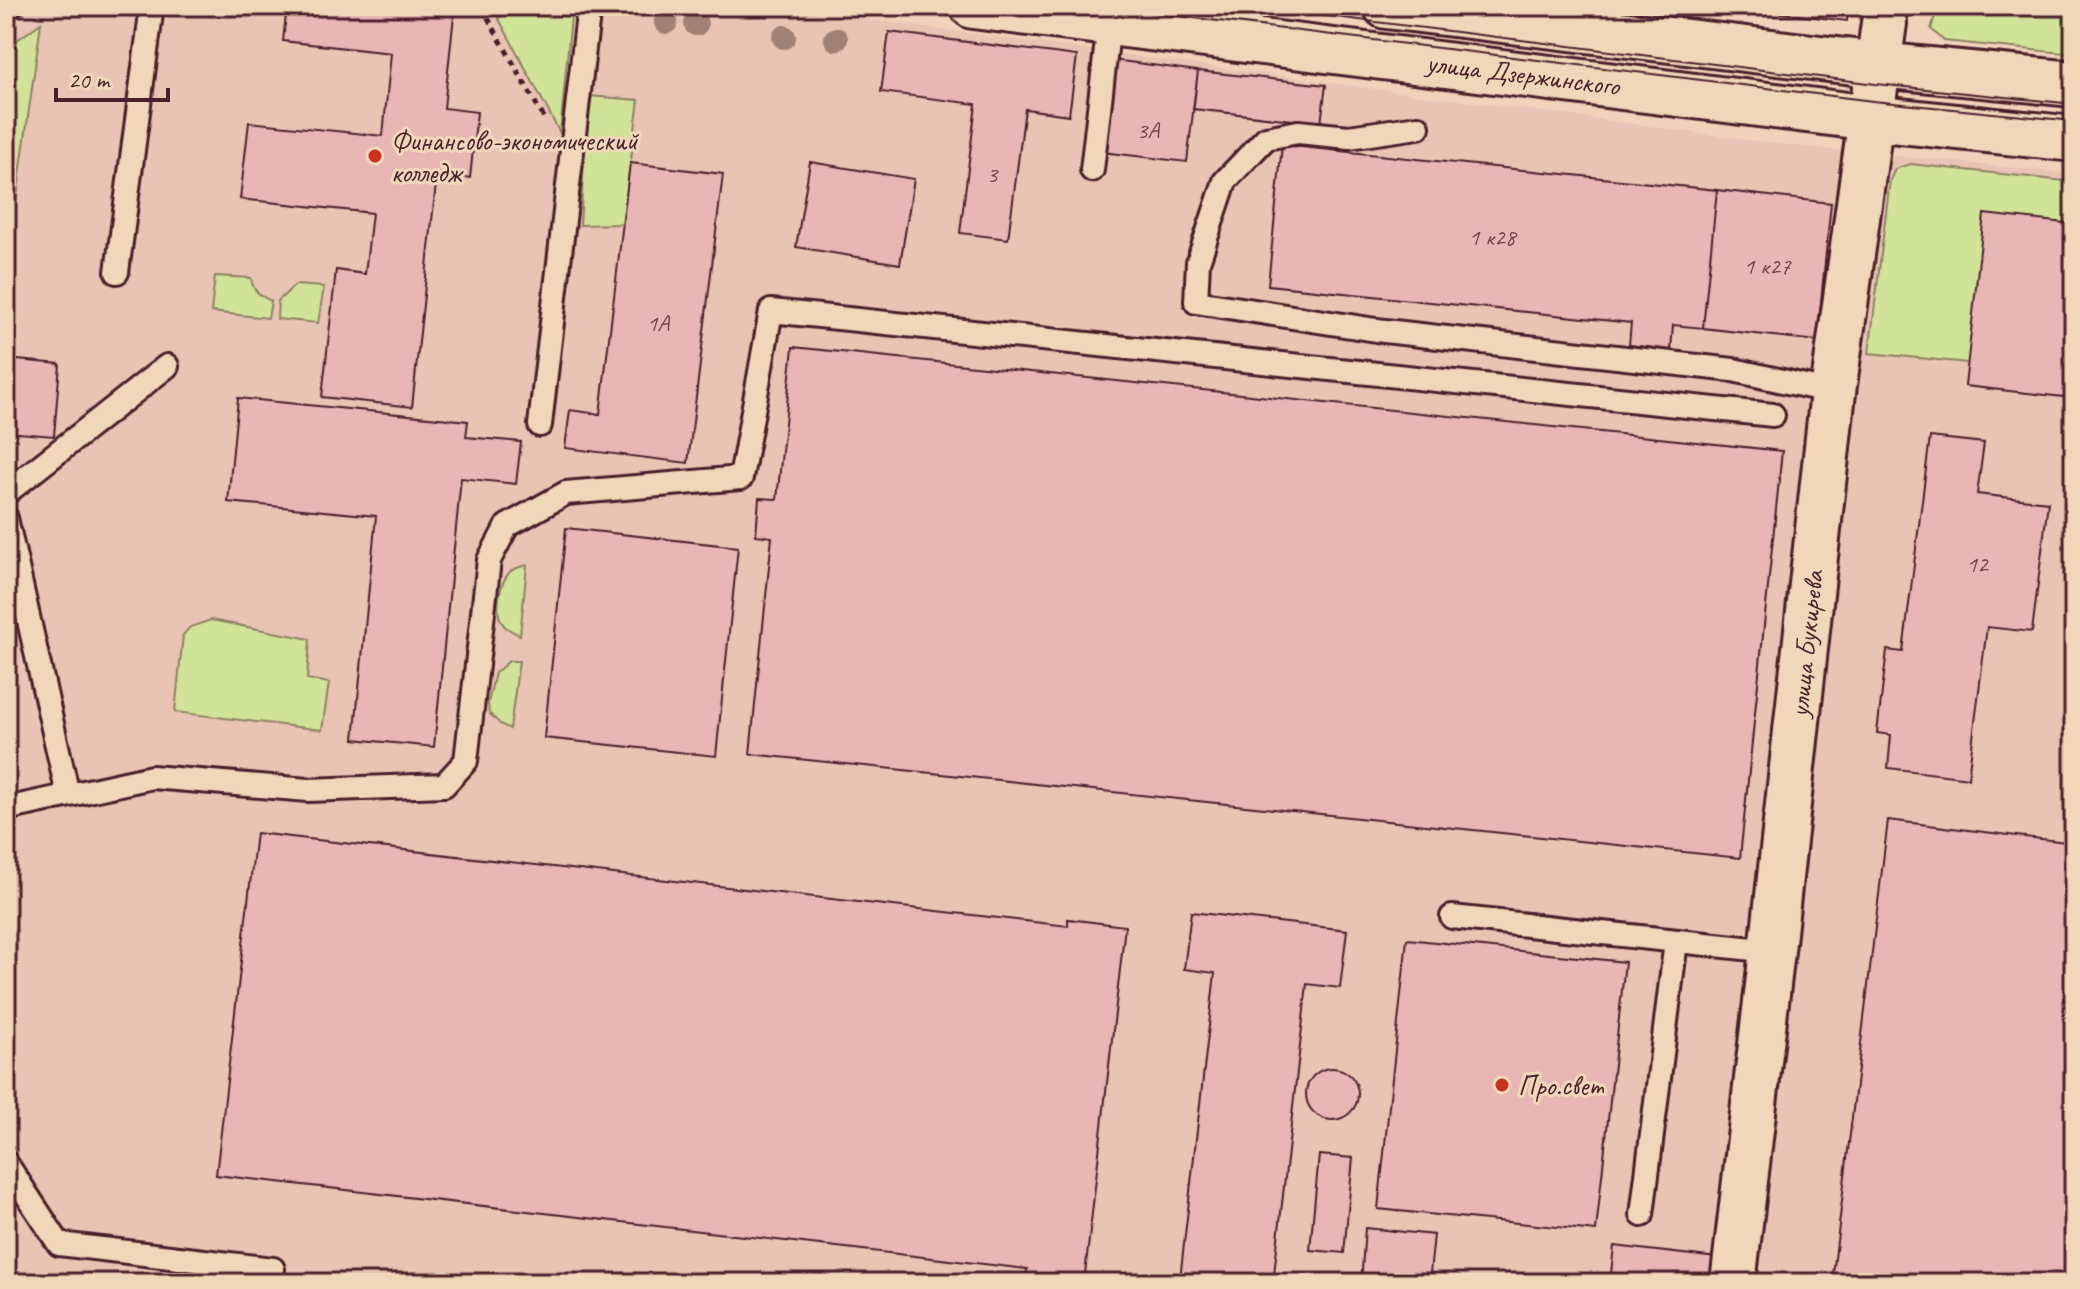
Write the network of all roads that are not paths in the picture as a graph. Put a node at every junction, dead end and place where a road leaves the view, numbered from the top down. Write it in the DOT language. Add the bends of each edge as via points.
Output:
graph roads {
  1 [pos="152,6"];
  2 [pos="589,6"];
  3 [pos="973,6"];
  4 [pos="1386,6"];
  5 [pos="1109,23"];
  6 [pos="1884,32"];
  7 [pos="2074,84"];
  8 [pos="1871,118"];
  9 [pos="1418,127"];
  10 [pos="2074,139"];
  11 [pos="1092,170"];
  12 [pos="117,272"];
  13 [pos="167,366"];
  14 [pos="1833,392"];
  15 [pos="1773,415"];
  16 [pos="540,425"];
  17 [pos="6,493"];
  18 [pos="6,518"];
  19 [pos="68,795"];
  20 [pos="6,809"];
  21 [pos="1452,917"];
  22 [pos="1676,941"];
  23 [pos="1772,951"];
  24 [pos="6,1163"];
  25 [pos="1642,1215"];
  26 [pos="273,1269"];
  27 [pos="1733,1283"];
  1 -- 12 [label="lane"];
  2 -- 16 [label="lane"];
  3 -- 5 [label="main road, улица Дзержинского"];
  4 -- 6 [label="main road, улица Дзержинского"];
  5 -- 8 [label="main road, улица Дзержинского"];
  5 -- 11 [label="lane"];
  6 -- 7 [label="main road, улица Дзержинского"];
  6 -- 8 [label="main road, улица Букирева"];
  8 -- 10 [label="main road, улица Дзержинского"];
  8 -- 14 [label="main road, улица Букирева"];
  9 -- 14 [label="lane" via="1349,137 1298,132 1266,138 1225,181 1198,262 1196,302 1376,330 1733,370"];
  13 -- 17 [label="lane"];
  14 -- 23 [label="main road, улица Букирева"];
  15 -- 19 [label="lane" via="771,311 741,478 566,493 507,526 489,560 466,761 444,785 308,790 152,777"];
  18 -- 19 [label="lane"];
  19 -- 20 [label="lane"];
  21 -- 22 [label="lane"];
  22 -- 23 [label="lane"];
  22 -- 25 [label="lane"];
  23 -- 27 [label="main road, улица Букирева"];
  24 -- 26 [label="lane" via="59,1244"];
}
